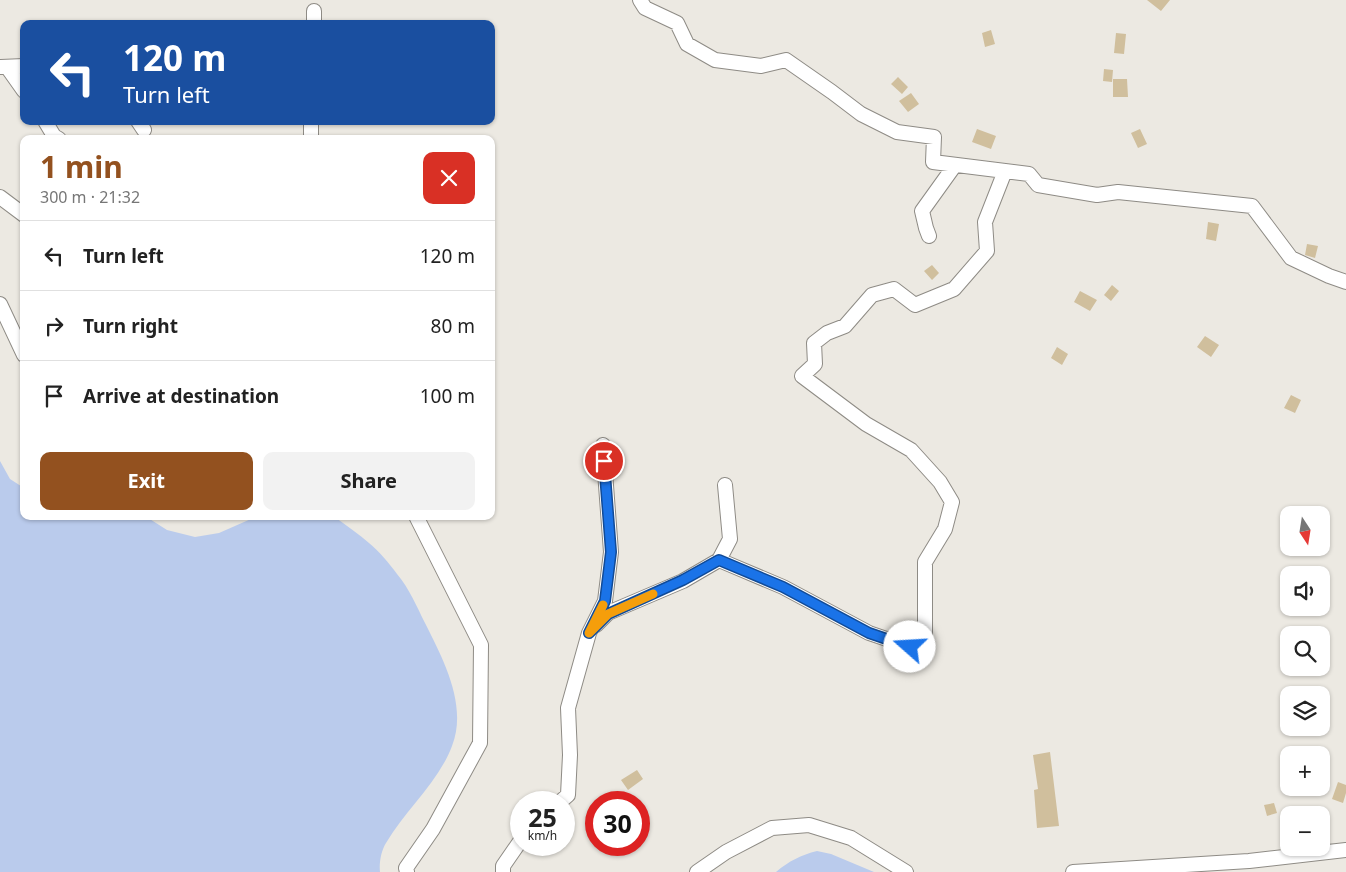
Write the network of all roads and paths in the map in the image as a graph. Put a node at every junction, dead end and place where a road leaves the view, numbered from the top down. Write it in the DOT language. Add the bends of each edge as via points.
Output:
graph roads {
  1 [pos="640,0"];
  2 [pos="20,66"];
  3 [pos="4,67"];
  4 [pos="20,86"];
  5 [pos="955,165"];
  6 [pos="1005,171"];
  7 [pos="0,197"];
  8 [pos="20,212"];
  9 [pos="930,236"];
  10 [pos="1346,282"];
  11 [pos="0,304"];
  12 [pos="20,346"];
  13 [pos="603,445"];
  14 [pos="726,485"];
  15 [pos="418,520"];
  16 [pos="719,560"];
  17 [pos="589,633"];
  18 [pos="568,791"];
  19 [pos="1346,850"];
  20 [pos="510,856"];
  21 [pos="407,872"];
  22 [pos="503,872"];
  23 [pos="697,872"];
  24 [pos="906,872"];
  25 [pos="1073,872"];
  1 -- 5 [label="street" via="645,8 677,23 687,44 715,60 762,66 786,60 861,114 897,132 934,137 933,162"];
  2 -- 3 [label="street"];
  3 -- 4 [label="street"];
  5 -- 6 [label="street"];
  5 -- 9 [label="street" via="922,211"];
  6 -- 10 [label="street" via="1029,174 1038,185 1096,195 1118,192 1252,206 1291,258"];
  6 -- 16 [label="street" via="984,222 987,250 954,289 914,305 894,289 872,295 845,326 827,333 814,343 816,364 802,376 866,424 911,450 940,482 952,502 945,529 924,562 925,641 910,647 869,633 783,587"];
  7 -- 8 [label="street"];
  11 -- 12 [label="street"];
  13 -- 17 [label="street" via="611,552 605,601"];
  14 -- 16 [label="street" via="730,539"];
  15 -- 21 [label="street" via="481,645 480,743 433,829 406,868"];
  16 -- 17 [label="street" via="608,614"];
  17 -- 18 [label="street" via="568,708"];
  19 -- 25 [label="street" via="1249,861"];
  20 -- 22 [label="street"];
  23 -- 24 [label="street" via="726,852 772,828 809,825 851,838"];
}
